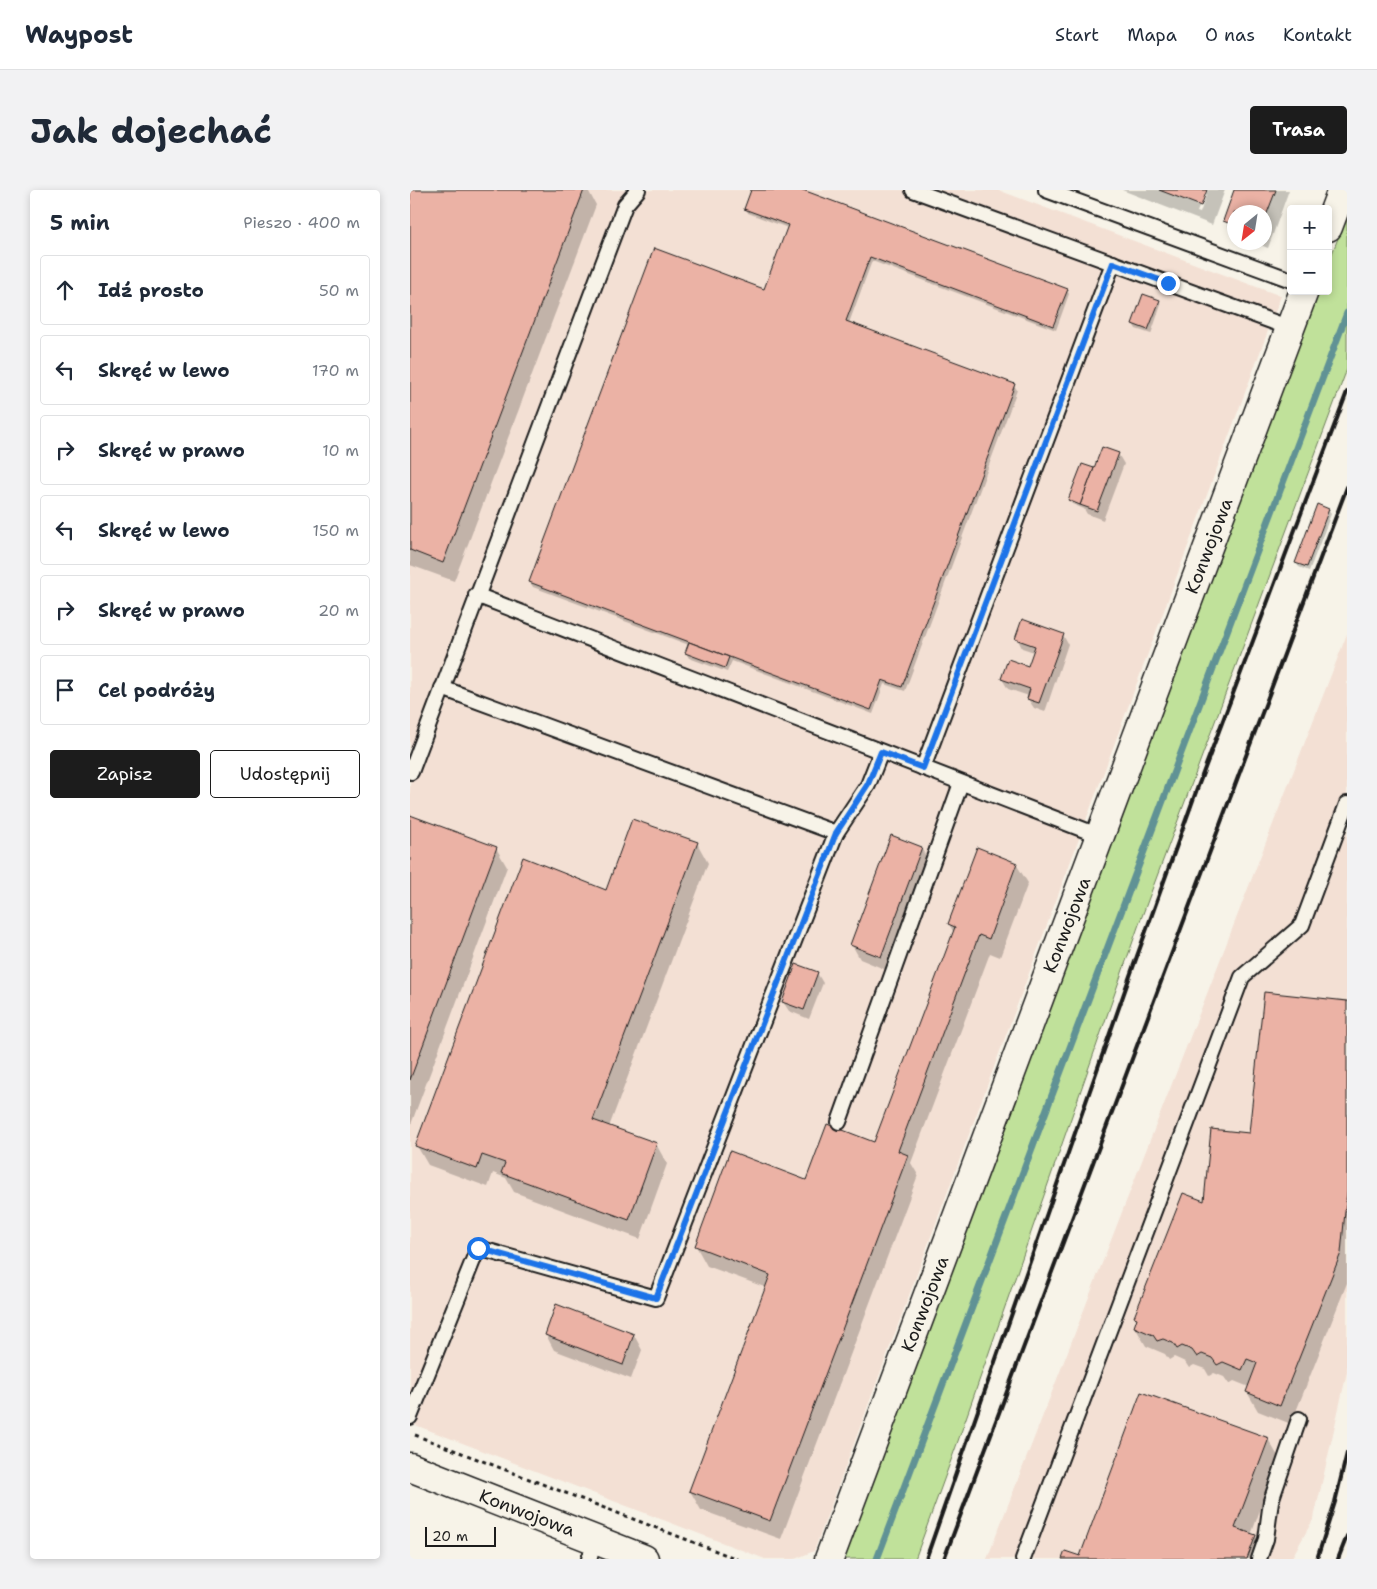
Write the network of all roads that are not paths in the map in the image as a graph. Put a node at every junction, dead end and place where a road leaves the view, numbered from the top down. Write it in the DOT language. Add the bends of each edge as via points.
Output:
graph roads {
  1 [pos="638,190"];
  2 [pos="913,190"];
  3 [pos="1046,190"];
  4 [pos="1342,190"];
  5 [pos="1332,216"];
  6 [pos="1113,263"];
  7 [pos="1287,279"];
  8 [pos="1302,295"];
  9 [pos="1290,328"];
  10 [pos="476,595"];
  11 [pos="442,688"];
  12 [pos="881,752"];
  13 [pos="923,768"];
  14 [pos="410,772"];
  15 [pos="961,783"];
  16 [pos="1347,804"];
  17 [pos="836,833"];
  18 [pos="1100,836"];
  19 [pos="839,1122"];
  20 [pos="410,1418"];
  21 [pos="1299,1419"];
  22 [pos="410,1467"];
  23 [pos="593,1550"];
  24 [pos="644,1559"];
  25 [pos="829,1559"];
  26 [pos="1023,1559"];
  27 [pos="1259,1559"];
  1 -- 10 [label="lane" via="625,205"];
  2 -- 6 [label="lane"];
  3 -- 7 [label="lane"];
  4 -- 5 [label="street"];
  6 -- 9 [label="lane"];
  6 -- 13 [label="lane"];
  8 -- 9 [label="street, Konwojowa"];
  9 -- 18 [label="street, Konwojowa"];
  10 -- 11 [label="lane"];
  10 -- 12 [label="lane"];
  11 -- 14 [label="lane"];
  11 -- 17 [label="lane"];
  12 -- 13 [label="lane"];
  12 -- 17 [label="lane" via="868,784"];
  13 -- 15 [label="lane"];
  15 -- 18 [label="lane"];
  15 -- 19 [label="lane"];
  16 -- 26 [label="lane" via="1302,925 1242,977"];
  17 -- 20 [label="lane" via="656,1298 478,1248"];
  18 -- 25 [label="street, Konwojowa"];
  21 -- 27 [label="lane" via="1271,1501 1266,1540"];
  22 -- 23 [label="street, Konwojowa"];
  23 -- 24 [label="street, Konwojowa"];
}
